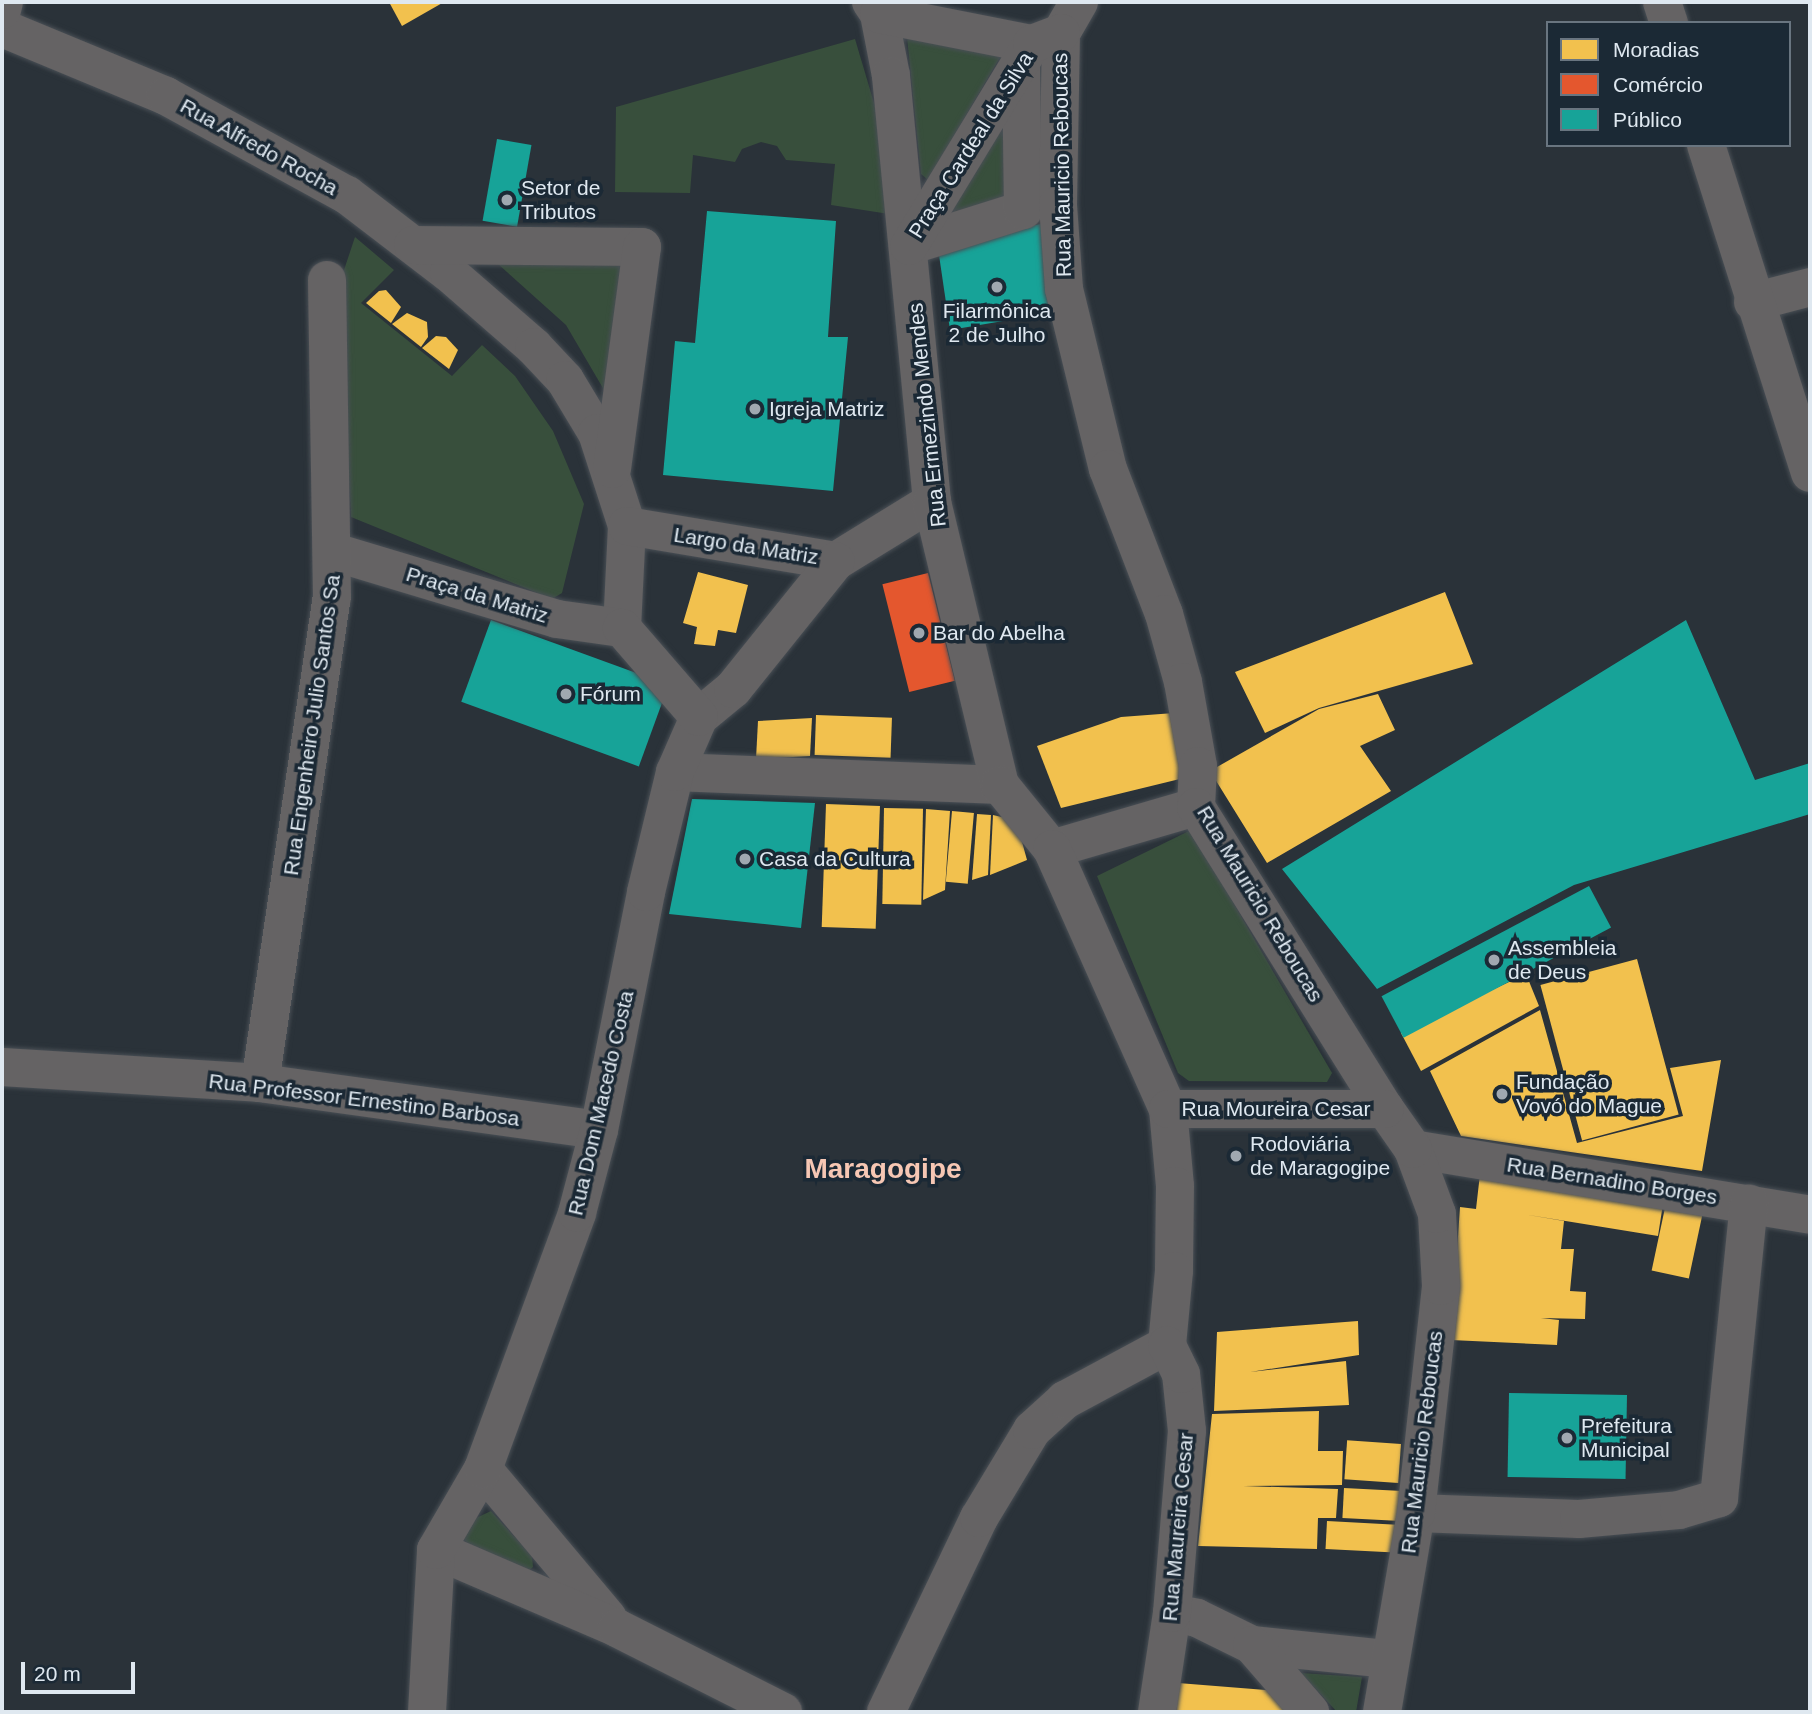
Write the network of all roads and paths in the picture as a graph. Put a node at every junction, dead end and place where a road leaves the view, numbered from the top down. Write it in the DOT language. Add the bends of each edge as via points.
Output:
graph roads {
  1 [pos="4,2"];
  2 [pos="1662,2"];
  3 [pos="875,8"];
  4 [pos="2,10"];
  5 [pos="1667,21"];
  6 [pos="2,28"];
  7 [pos="1048,35"];
  8 [pos="1707,147"];
  9 [pos="413,245"];
  10 [pos="909,246"];
  11 [pos="327,280"];
  12 [pos="1810,287"];
  13 [pos="1753,302"];
  14 [pos="1810,473"];
  15 [pos="611,478"];
  16 [pos="932,502"];
  17 [pos="627,526"];
  18 [pos="334,552"];
  19 [pos="836,561"];
  20 [pos="622,628"];
  21 [pos="699,717"];
  22 [pos="676,772"];
  23 [pos="1000,785"];
  24 [pos="1196,807"];
  25 [pos="1052,849"];
  26 [pos="2,1067"];
  27 [pos="260,1083"];
  28 [pos="1167,1109"];
  29 [pos="1385,1109"];
  30 [pos="599,1130"];
  31 [pos="1413,1149"];
  32 [pos="1749,1204"];
  33 [pos="1810,1216"];
  34 [pos="1167,1345"];
  35 [pos="483,1469"];
  36 [pos="1416,1513"];
  37 [pos="436,1550"];
  38 [pos="1172,1613"];
  39 [pos="617,1628"];
  40 [pos="1252,1645"];
  41 [pos="1388,1659"];
  42 [pos="427,1712"];
  43 [pos="782,1712"];
  44 [pos="886,1712"];
  45 [pos="1157,1712"];
  46 [pos="1310,1712"];
  47 [pos="1382,1712"];
  1 -- 4 [label="street"];
  2 -- 5 [label="street"];
  3 -- 7 [label="street, Praça Cardeal da Silva"];
  3 -- 10 [label="street, Rua Ermezindo Mendes" via="891,76"];
  6 -- 9 [label="street, Rua Alfredo Rocha" via="166,96 347,195"];
  7 -- 10 [label="street, Praça Cardeal da Silva"];
  7 -- 10 [label="street" via="1023,210"];
  7 -- 24 [label="street, Rua Mauricio Reboucas" via="1064,289 1108,469 1164,614 1183,682 1198,766"];
  8 -- 13 [label="street"];
  9 -- 15 [label="street, Rua Alfredo Rocha" via="491,309 565,380 597,433"];
  9 -- 15 [label="street" via="642,247"];
  10 -- 16 [label="street, Rua Ermezindo Mendes"];
  11 -- 18 [label="street, Rua Engenheiro Julio Santos Sa"];
  12 -- 13 [label="street"];
  13 -- 14 [label="street"];
  15 -- 17 [label="street"];
  16 -- 19 [label="street, Largo da Matriz"];
  16 -- 23 [label="street, Rua Ermezindo Mendes"];
  17 -- 19 [label="street, Largo da Matriz"];
  17 -- 20 [label="street"];
  18 -- 20 [label="street, Praça da Matriz" via="557,619"];
  18 -- 27 [label="street, Rua Engenheiro Julio Santos Sa" via="328,641"];
  19 -- 21 [label="street" via="733,689"];
  20 -- 21 [label="street"];
  21 -- 22 [label="street, Rua Dom Macedo Costa"];
  22 -- 23 [label="street"];
  22 -- 30 [label="street, Rua Dom Macedo Costa" via="646,892"];
  23 -- 25 [label="street, Rua Ermezindo Mendes"];
  24 -- 25 [label="street"];
  24 -- 29 [label="street, Rua Mauricio Reboucas"];
  25 -- 28 [label="street, Rua Ermezindo Mendes"];
  26 -- 27 [label="street, Rua Professor Ernestino Barbosa"];
  27 -- 30 [label="street, Rua Professor Ernestino Barbosa"];
  28 -- 29 [label="street, Rua Moureira Cesar"];
  28 -- 34 [label="street, Rua Ermezindo Mendes" via="1175,1198"];
  29 -- 31 [label="street, Rua Mauricio Reboucas"];
  30 -- 35 [label="street, Rua Dom Macedo Costa" via="577,1213"];
  31 -- 32 [label="street, Rua Bernadino Borges"];
  31 -- 36 [label="street, Rua Mauricio Reboucas" via="1437,1214 1441,1286"];
  32 -- 33 [label="street, Rua Bernadino Borges"];
  32 -- 36 [label="street" via="1719,1498 1679,1510 1579,1519"];
  34 -- 38 [label="street, Rua Maureira Cesar" via="1181,1374 1187,1431"];
  34 -- 44 [label="street" via="1065,1400 1032,1430 979,1518"];
  35 -- 37 [label="street, Rua Dom Macedo Costa"];
  35 -- 39 [label="street"];
  36 -- 41 [label="street, Rua Mauricio Reboucas"];
  37 -- 39 [label="street"];
  37 -- 42 [label="street, Rua Dom Macedo Costa"];
  38 -- 40 [label="street" via="1197,1618"];
  38 -- 45 [label="street, Rua Maureira Cesar"];
  39 -- 43 [label="street"];
  40 -- 41 [label="street"];
  40 -- 46 [label="street"];
  41 -- 47 [label="street, Rua Mauricio Reboucas"];
}
